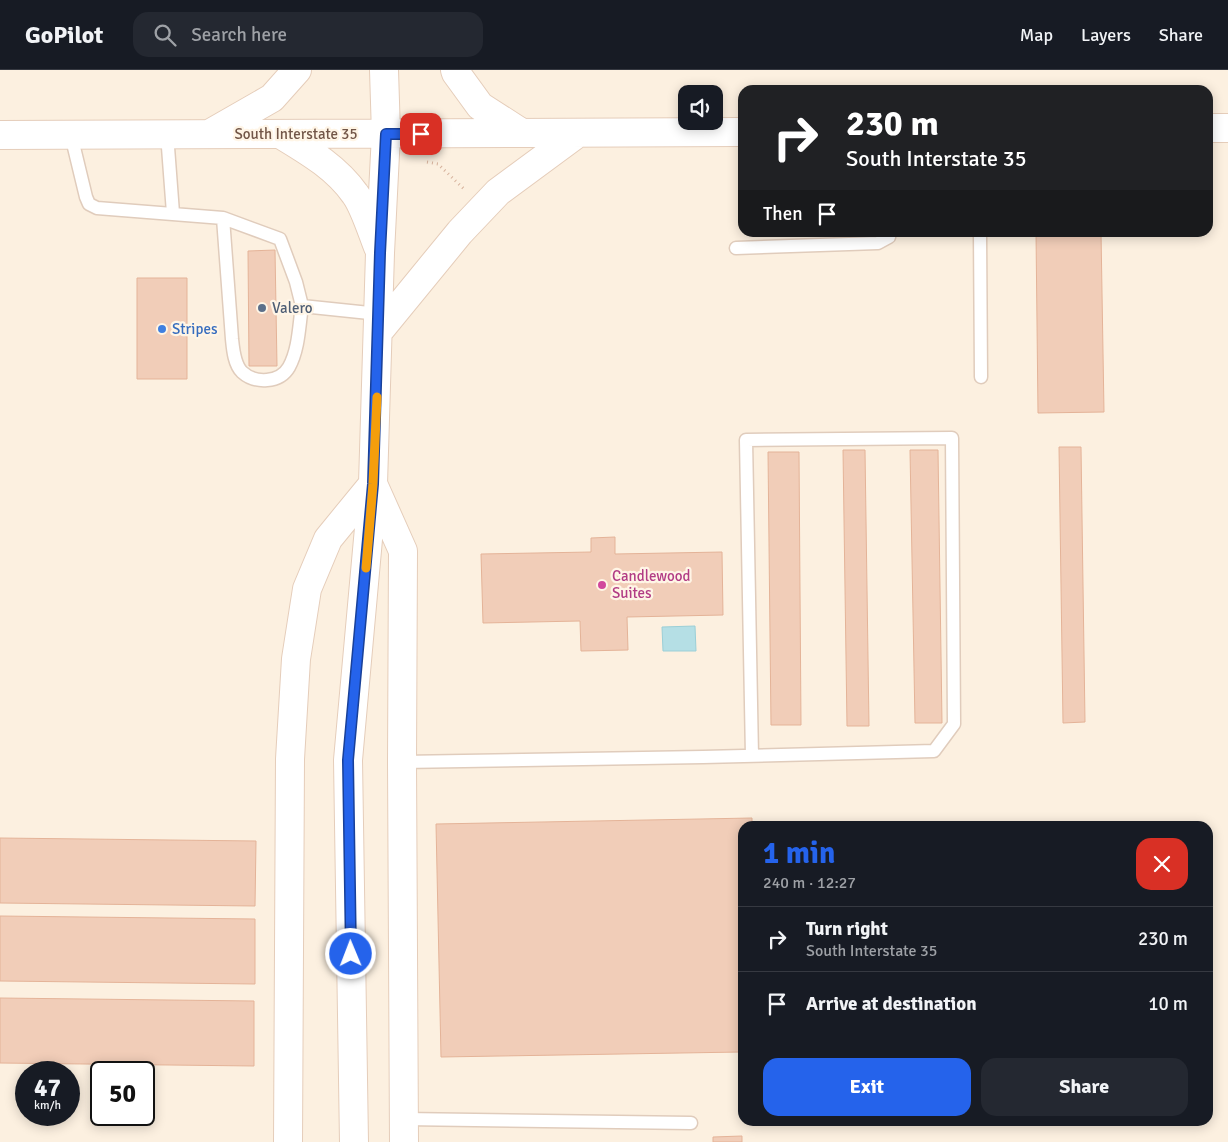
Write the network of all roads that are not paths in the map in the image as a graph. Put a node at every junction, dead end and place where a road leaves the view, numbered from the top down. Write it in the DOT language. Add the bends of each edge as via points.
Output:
graph roads {
  1 [pos="296,70"];
  2 [pos="384,70"];
  3 [pos="455,70"];
  4 [pos="1213,128"];
  5 [pos="1228,128"];
  6 [pos="738,132"];
  7 [pos="522,133"];
  8 [pos="578,133"];
  9 [pos="167,134"];
  10 [pos="210,134"];
  11 [pos="279,134"];
  12 [pos="386,134"];
  13 [pos="0,135"];
  14 [pos="71,135"];
  15 [pos="173,213"];
  16 [pos="223,218"];
  17 [pos="889,237"];
  18 [pos="980,237"];
  19 [pos="736,248"];
  20 [pos="380,253"];
  21 [pos="302,306"];
  22 [pos="379,322"];
  23 [pos="981,377"];
  24 [pos="373,484"];
  25 [pos="752,756"];
  26 [pos="402,762"];
  27 [pos="691,1123"];
  28 [pos="404,1130"];
  29 [pos="354,1136"];
  30 [pos="288,1142"];
  1 -- 10 [label="main road" via="272,98"];
  2 -- 12 [label="main road"];
  3 -- 7 [label="main road" via="480,106"];
  4 -- 5 [label="main road"];
  6 -- 8 [label="main road, South Interstate 35"];
  7 -- 8 [label="main road, South Interstate 35"];
  7 -- 12 [label="main road, South Interstate 35"];
  8 -- 22 [label="main road" via="498,192"];
  9 -- 10 [label="main road, South Interstate 35"];
  9 -- 14 [label="main road, South Interstate 35"];
  9 -- 15 [label="lane"];
  10 -- 11 [label="main road, South Interstate 35"];
  11 -- 12 [label="main road, South Interstate 35"];
  11 -- 20 [label="main road" via="333,169 356,195"];
  12 -- 20 [label="main road"];
  13 -- 14 [label="main road, South Interstate 35"];
  14 -- 15 [label="lane" via="89,204 97,208"];
  15 -- 16 [label="lane"];
  16 -- 21 [label="lane" via="280,239"];
  16 -- 21 [label="lane" via="234,357 241,371 253,378 270,380 289,368"];
  17 -- 19 [label="lane" via="878,243"];
  18 -- 23 [label="lane"];
  20 -- 22 [label="main road"];
  21 -- 22 [label="lane"];
  22 -- 24 [label="main road"];
  24 -- 26 [label="main road" via="404,551"];
  24 -- 29 [label="main road" via="348,760"];
  24 -- 30 [label="main road" via="328,539 307,589 296,659 290,759"];
  25 -- 25 [label="lane" via="934,751 954,724 952,438 746,440"];
  25 -- 26 [label="lane"];
  26 -- 28 [label="main road"];
  27 -- 28 [label="lane"];
}
